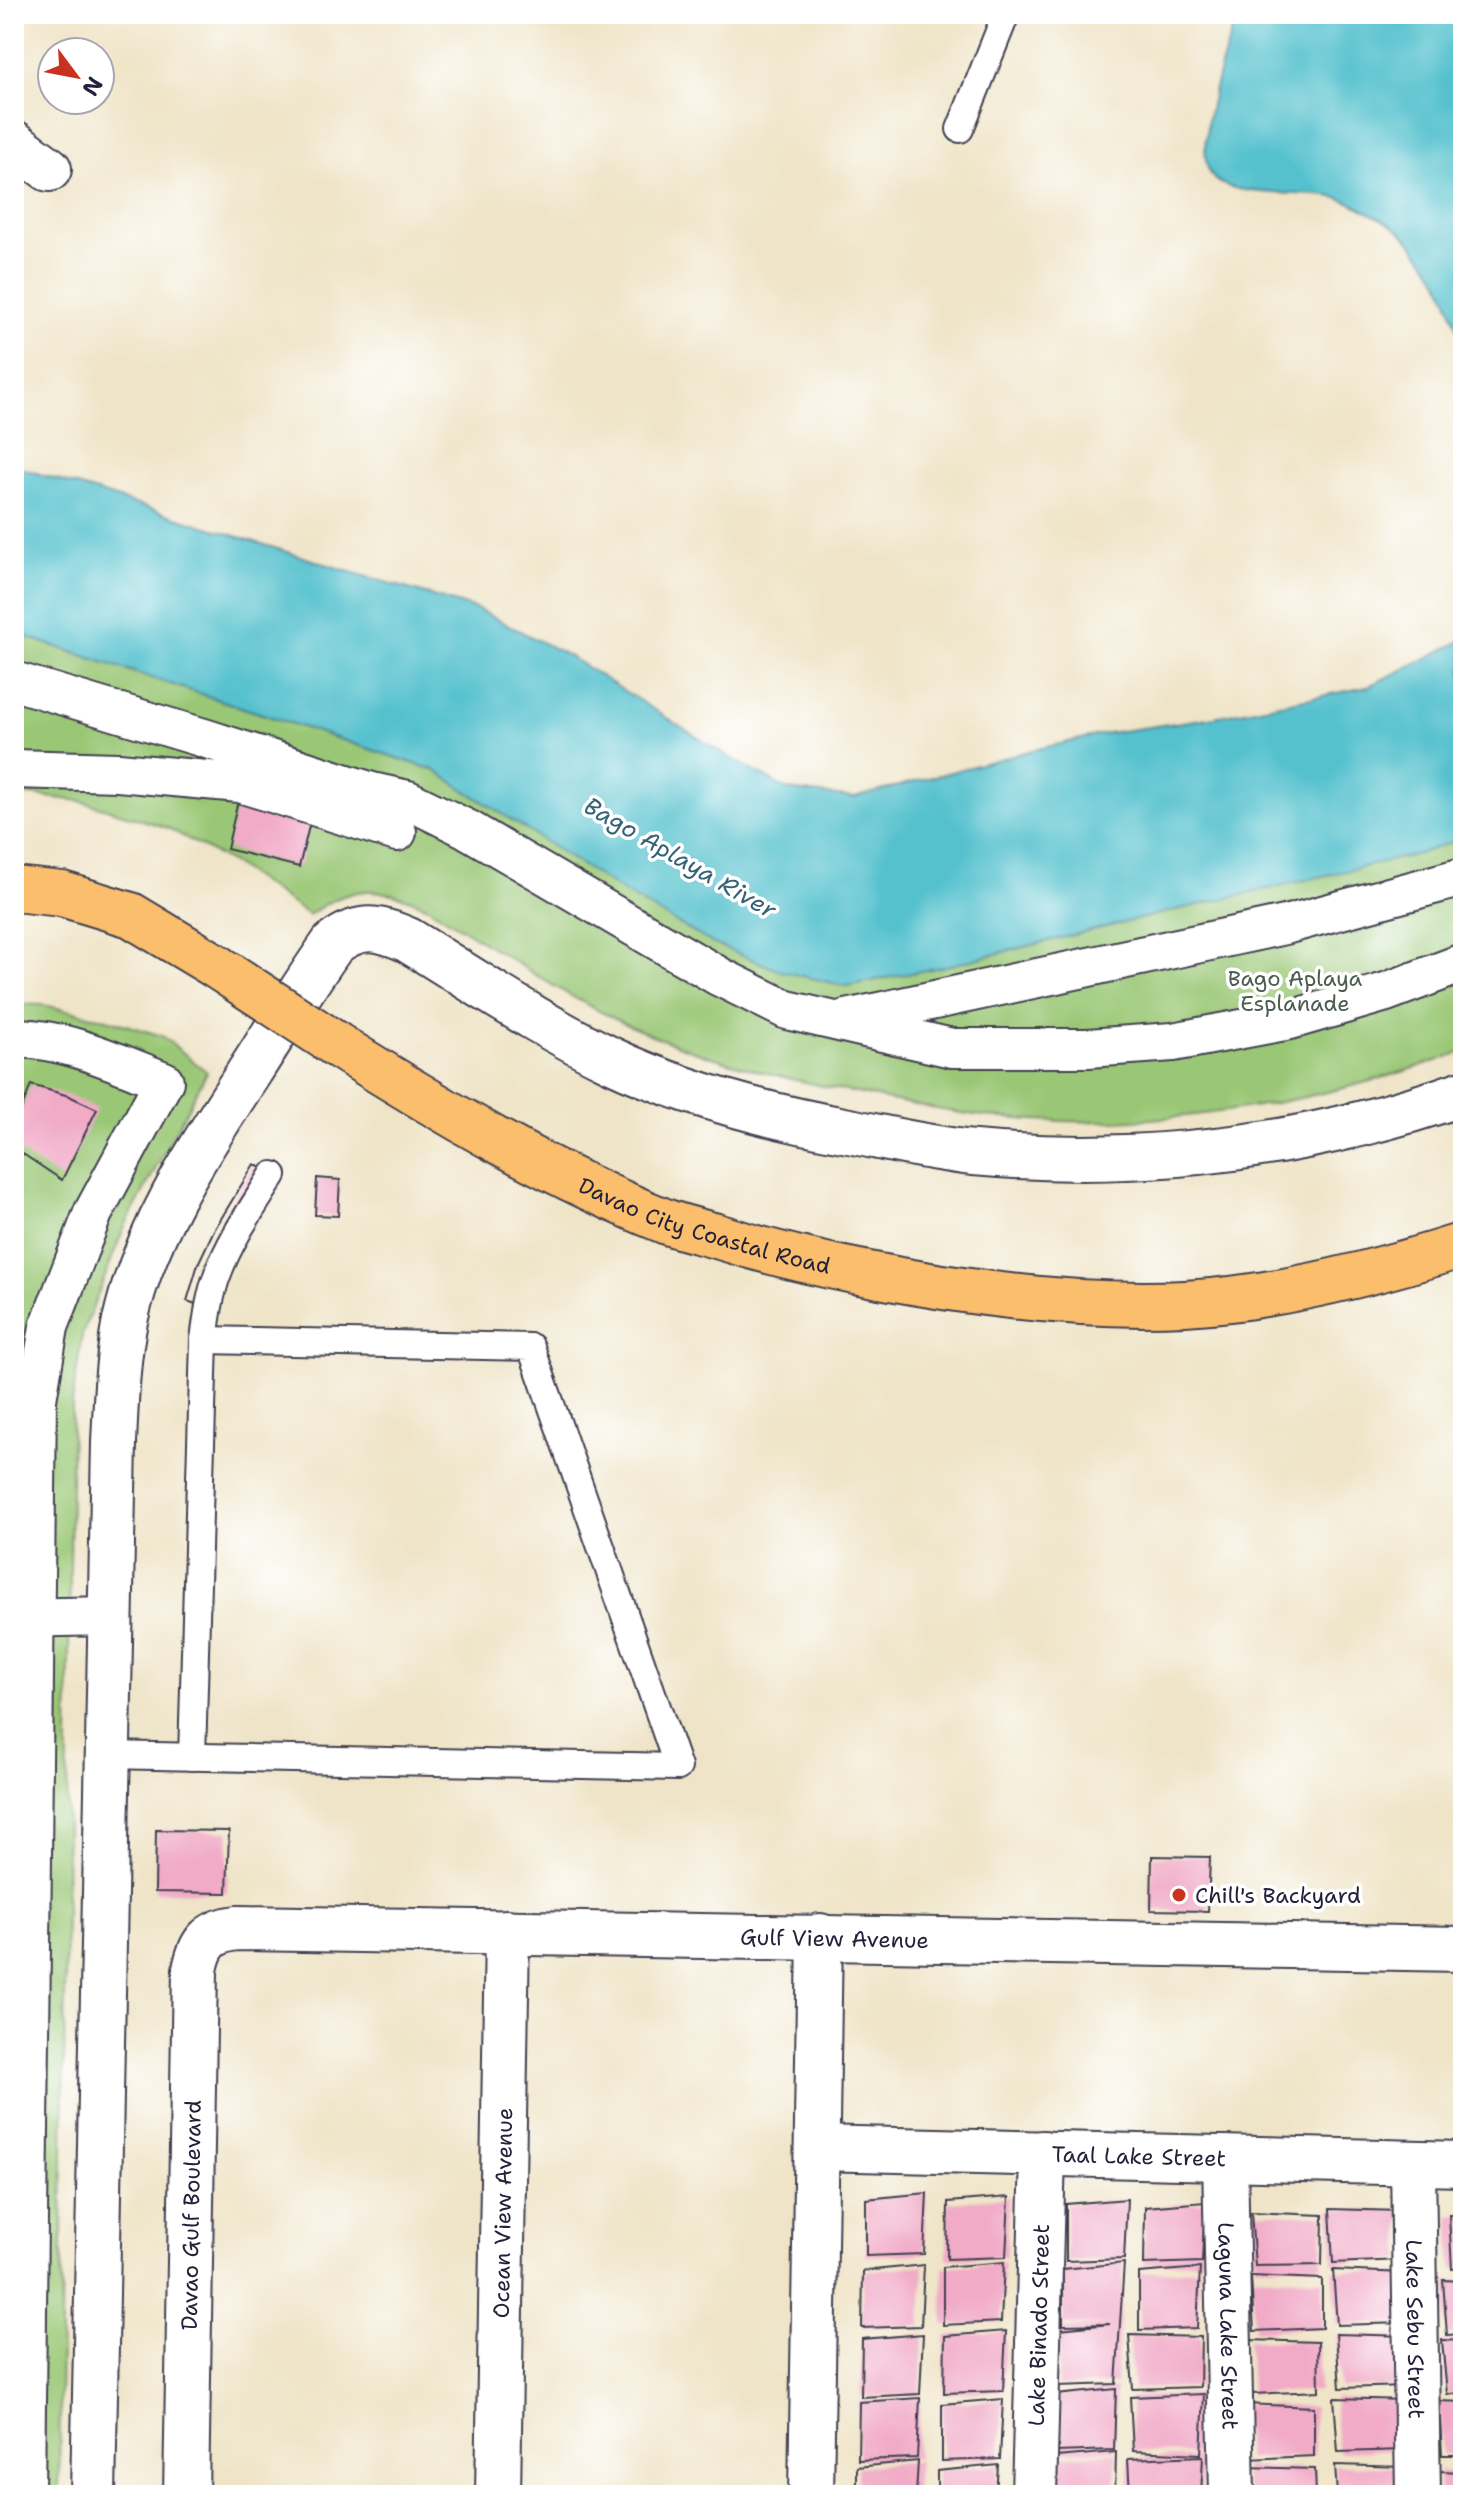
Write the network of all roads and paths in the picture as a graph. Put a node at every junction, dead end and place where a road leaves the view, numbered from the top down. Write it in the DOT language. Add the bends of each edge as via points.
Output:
graph roads {
  1 [pos="1006,14"];
  2 [pos="960,129"];
  3 [pos="14,143"];
  4 [pos="49,169"];
  5 [pos="14,681"];
  6 [pos="14,769"];
  7 [pos="397,832"];
  8 [pos="1463,877"];
  9 [pos="14,889"];
  10 [pos="1463,963"];
  11 [pos="832,1022"];
  12 [pos="14,1038"];
  13 [pos="1463,1093"];
  14 [pos="273,1175"];
  15 [pos="1463,1245"];
  16 [pos="204,1340"];
  17 [pos="110,1616"];
  18 [pos="25,1618"];
  19 [pos="106,1755"];
  20 [pos="192,1757"];
  21 [pos="24,1821"];
  22 [pos="507,1932"];
  23 [pos="820,1936"];
  24 [pos="208,1939"];
  25 [pos="1463,1949"];
  26 [pos="817,2148"];
  27 [pos="1043,2153"];
  28 [pos="1225,2158"];
  29 [pos="1413,2163"];
  30 [pos="1463,2164"];
  31 [pos="25,2495"];
  32 [pos="93,2495"];
  33 [pos="186,2495"];
  34 [pos="498,2495"];
  35 [pos="811,2495"];
  36 [pos="1034,2495"];
  37 [pos="1232,2495"];
  38 [pos="1418,2495"];
  1 -- 2 [label="lane"];
  3 -- 4 [label="street"];
  5 -- 11 [label="street" via="408,800 720,977 787,1010"];
  6 -- 7 [label="street" via="240,783"];
  8 -- 11 [label="street" via="1285,925"];
  9 -- 15 [label="main road, Davao City Coastal Road, bridge" via="62,894 131,915 444,1112 556,1173 671,1223 791,1258 940,1288 1093,1303 1186,1303 1292,1289"];
  10 -- 11 [label="street" via="1290,1020 1173,1042 952,1048"];
  12 -- 18 [label="street" via="83,1051 164,1081 93,1213 49,1327 37,1400"];
  13 -- 17 [label="street" via="1332,1131 1236,1149 1142,1158 972,1152 810,1123 662,1080 571,1038 408,940 368,928 348,933 333,944 214,1127 139,1273 117,1379"];
  14 -- 16 [label="lane" via="218,1272"];
  16 -- 20 [label="lane"];
  16 -- 20 [label="lane" via="531,1347 678,1767"];
  17 -- 18 [label="street"];
  17 -- 19 [label="street"];
  18 -- 21 [label="street"];
  19 -- 20 [label="lane"];
  19 -- 32 [label="street"];
  21 -- 31 [label="street"];
  22 -- 23 [label="street, Gulf View Avenue"];
  22 -- 24 [label="street, Gulf View Avenue" via="238,1928"];
  22 -- 34 [label="street, Ocean View Avenue"];
  23 -- 25 [label="street, Gulf View Avenue"];
  23 -- 26 [label="street"];
  24 -- 33 [label="street, Davao Gulf Boulevard" via="195,1970"];
  26 -- 27 [label="street, Taal Lake Street"];
  26 -- 35 [label="street"];
  27 -- 28 [label="street, Taal Lake Street"];
  27 -- 36 [label="street, Lake Binado Street"];
  28 -- 29 [label="street, Taal Lake Street"];
  28 -- 37 [label="street, Laguna Lake Street"];
  29 -- 30 [label="street, Taal Lake Street"];
  29 -- 38 [label="street, Lake Sebu Street"];
}
